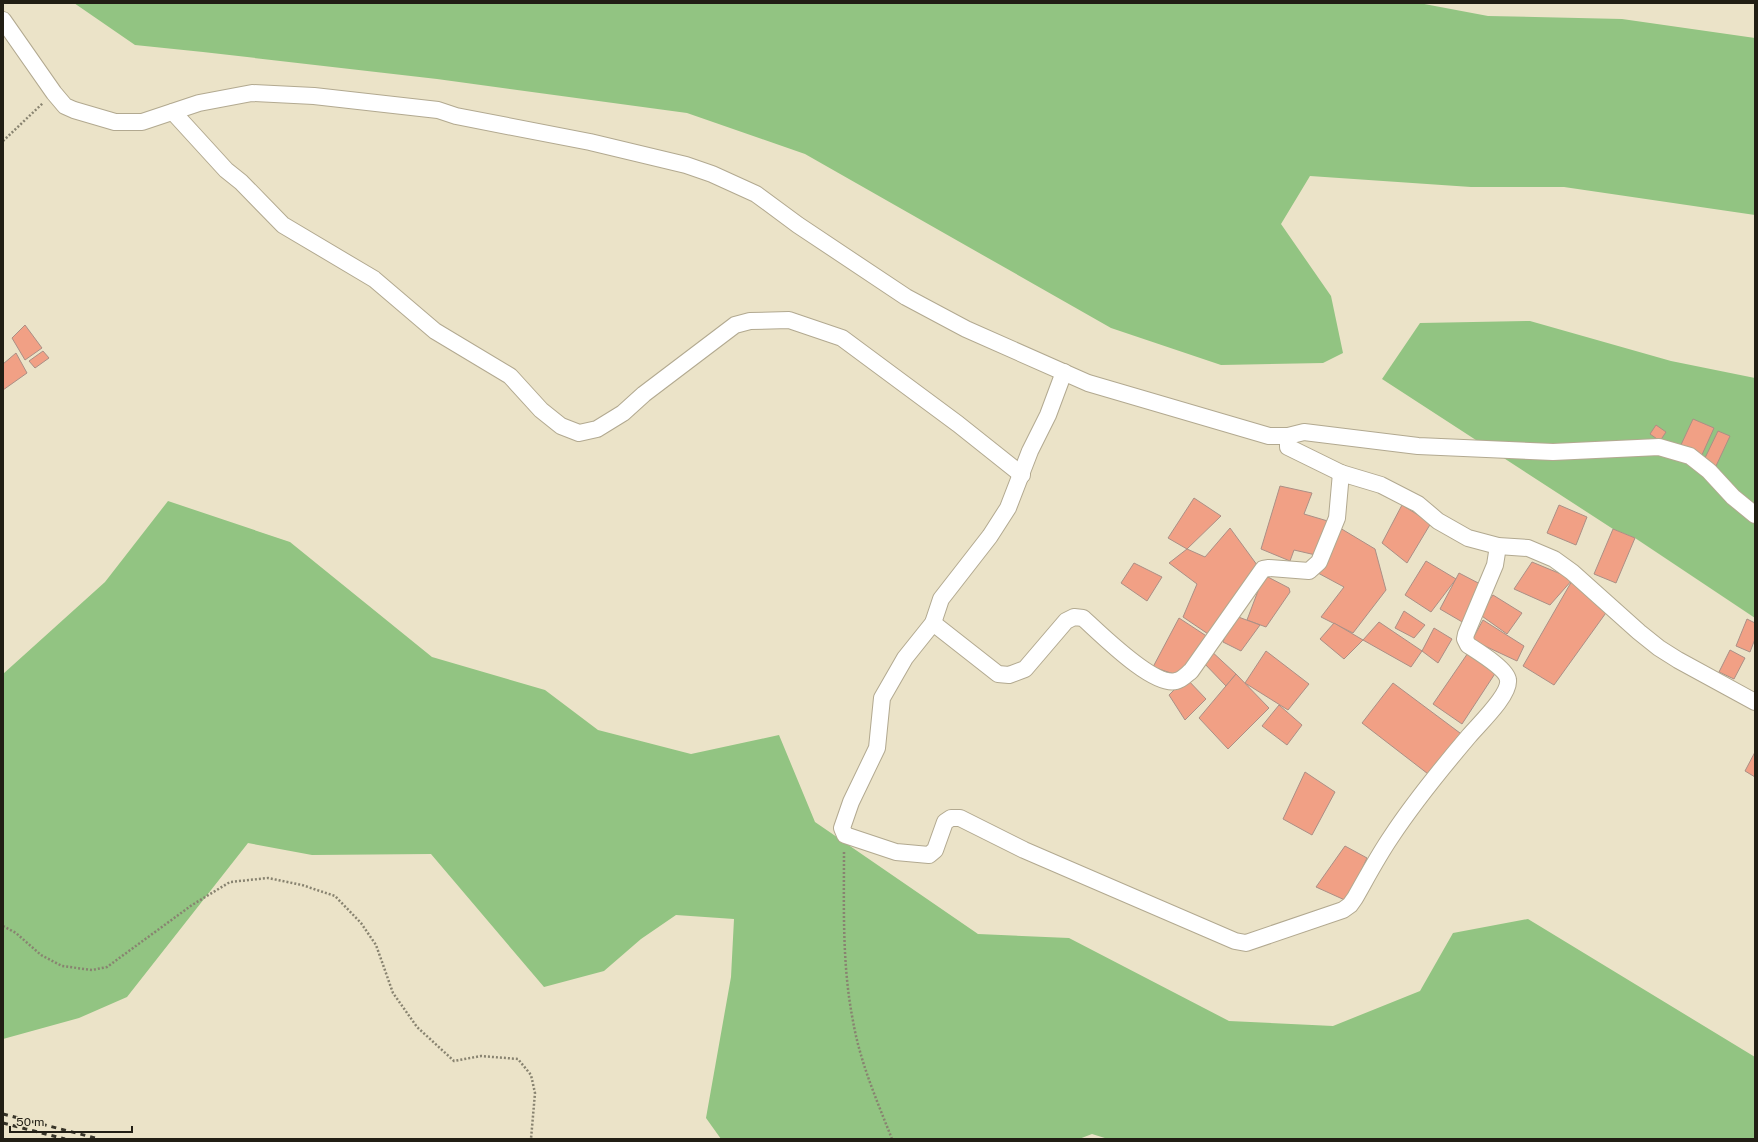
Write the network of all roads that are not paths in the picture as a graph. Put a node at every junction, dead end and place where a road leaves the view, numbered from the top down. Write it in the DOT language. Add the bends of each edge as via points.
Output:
graph roads {
  1 [pos="3,20"];
  2 [pos="173,112"];
  3 [pos="1064,372"];
  4 [pos="1288,436"];
  5 [pos="1341,473"];
  6 [pos="1022,475"];
  7 [pos="1755,515"];
  8 [pos="1498,546"];
  9 [pos="932,623"];
  10 [pos="1755,702"];
  1 -- 2 [label="street" via="65,106 115,122 142,122"];
  2 -- 3 [label="street" via="198,103 252,93 314,96 438,110 686,165 756,194 906,297 966,329"];
  2 -- 6 [label="street" via="226,170 283,225 374,279 435,331 510,376 541,410 561,426 579,433 597,429 623,413 735,324 789,320 842,338"];
  3 -- 4 [label="street" via="1088,383 1269,436"];
  3 -- 6 [label="street"];
  4 -- 5 [label="street" via="1288,447"];
  4 -- 7 [label="street" via="1304,432 1418,446 1553,452 1659,447 1690,456"];
  5 -- 8 [label="street" via="1382,485 1418,504 1438,521 1468,538"];
  5 -- 9 [label="street" via="1337,518 1319,562 1309,571 1263,569 1191,671 1177,681 1165,681 1137,666 1083,618 1074,617 1066,621 1024,669 1009,675 998,674"];
  6 -- 9 [label="street" via="1008,508 990,536 941,599"];
  8 -- 9 [label="street" via="1495,565 1465,639 1503,670 1508,678 1508,686 1499,701 1411,808 1350,905 1343,910 1246,942 1234,941 1024,850 960,818 944,822 936,850 929,855 896,852 845,835 842,828 851,802 876,748 882,698 905,658"];
  8 -- 10 [label="street" via="1528,548 1554,559 1659,648"];
}
